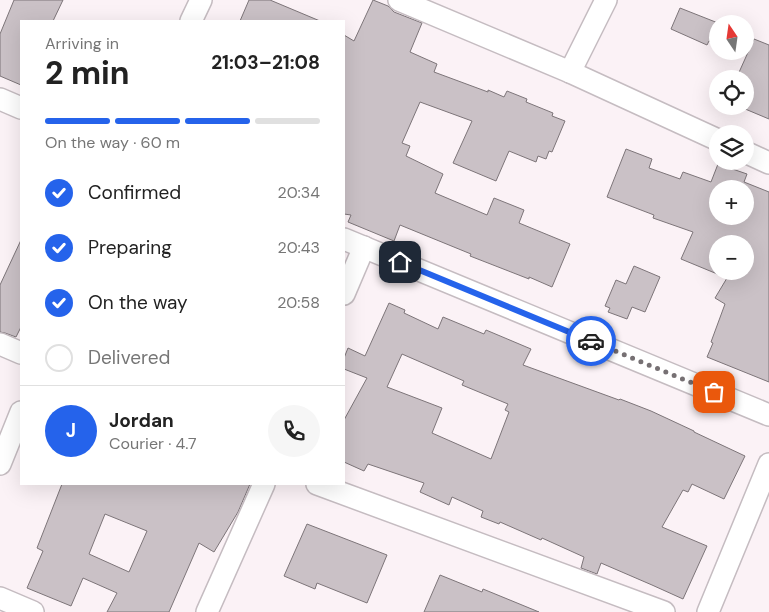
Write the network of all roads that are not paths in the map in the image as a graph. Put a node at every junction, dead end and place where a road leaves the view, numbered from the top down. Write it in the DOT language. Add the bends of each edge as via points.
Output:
graph roads {
  1 [pos="201,0"];
  2 [pos="399,0"];
  3 [pos="606,0"];
  4 [pos="191,20"];
  5 [pos="570,72"];
  6 [pos="0,99"];
  7 [pos="20,108"];
  8 [pos="709,136"];
  9 [pos="754,156"];
  10 [pos="769,163"];
  11 [pos="345,239"];
  12 [pos="364,247"];
  13 [pos="345,292"];
  14 [pos="0,344"];
  15 [pos="20,353"];
  16 [pos="20,414"];
  17 [pos="769,415"];
  18 [pos="0,464"];
  19 [pos="769,464"];
  20 [pos="264,485"];
  21 [pos="320,485"];
  22 [pos="0,598"];
  23 [pos="33,612"];
  24 [pos="207,612"];
  25 [pos="664,612"];
  26 [pos="708,612"];
  1 -- 4 [label="street"];
  2 -- 5 [label="street"];
  3 -- 5 [label="street"];
  5 -- 8 [label="street"];
  6 -- 7 [label="street"];
  9 -- 10 [label="street"];
  11 -- 12 [label="street"];
  12 -- 13 [label="street"];
  12 -- 17 [label="street"];
  14 -- 15 [label="street"];
  16 -- 18 [label="street"];
  19 -- 26 [label="street"];
  20 -- 24 [label="street"];
  21 -- 25 [label="street"];
  22 -- 23 [label="street"];
}
